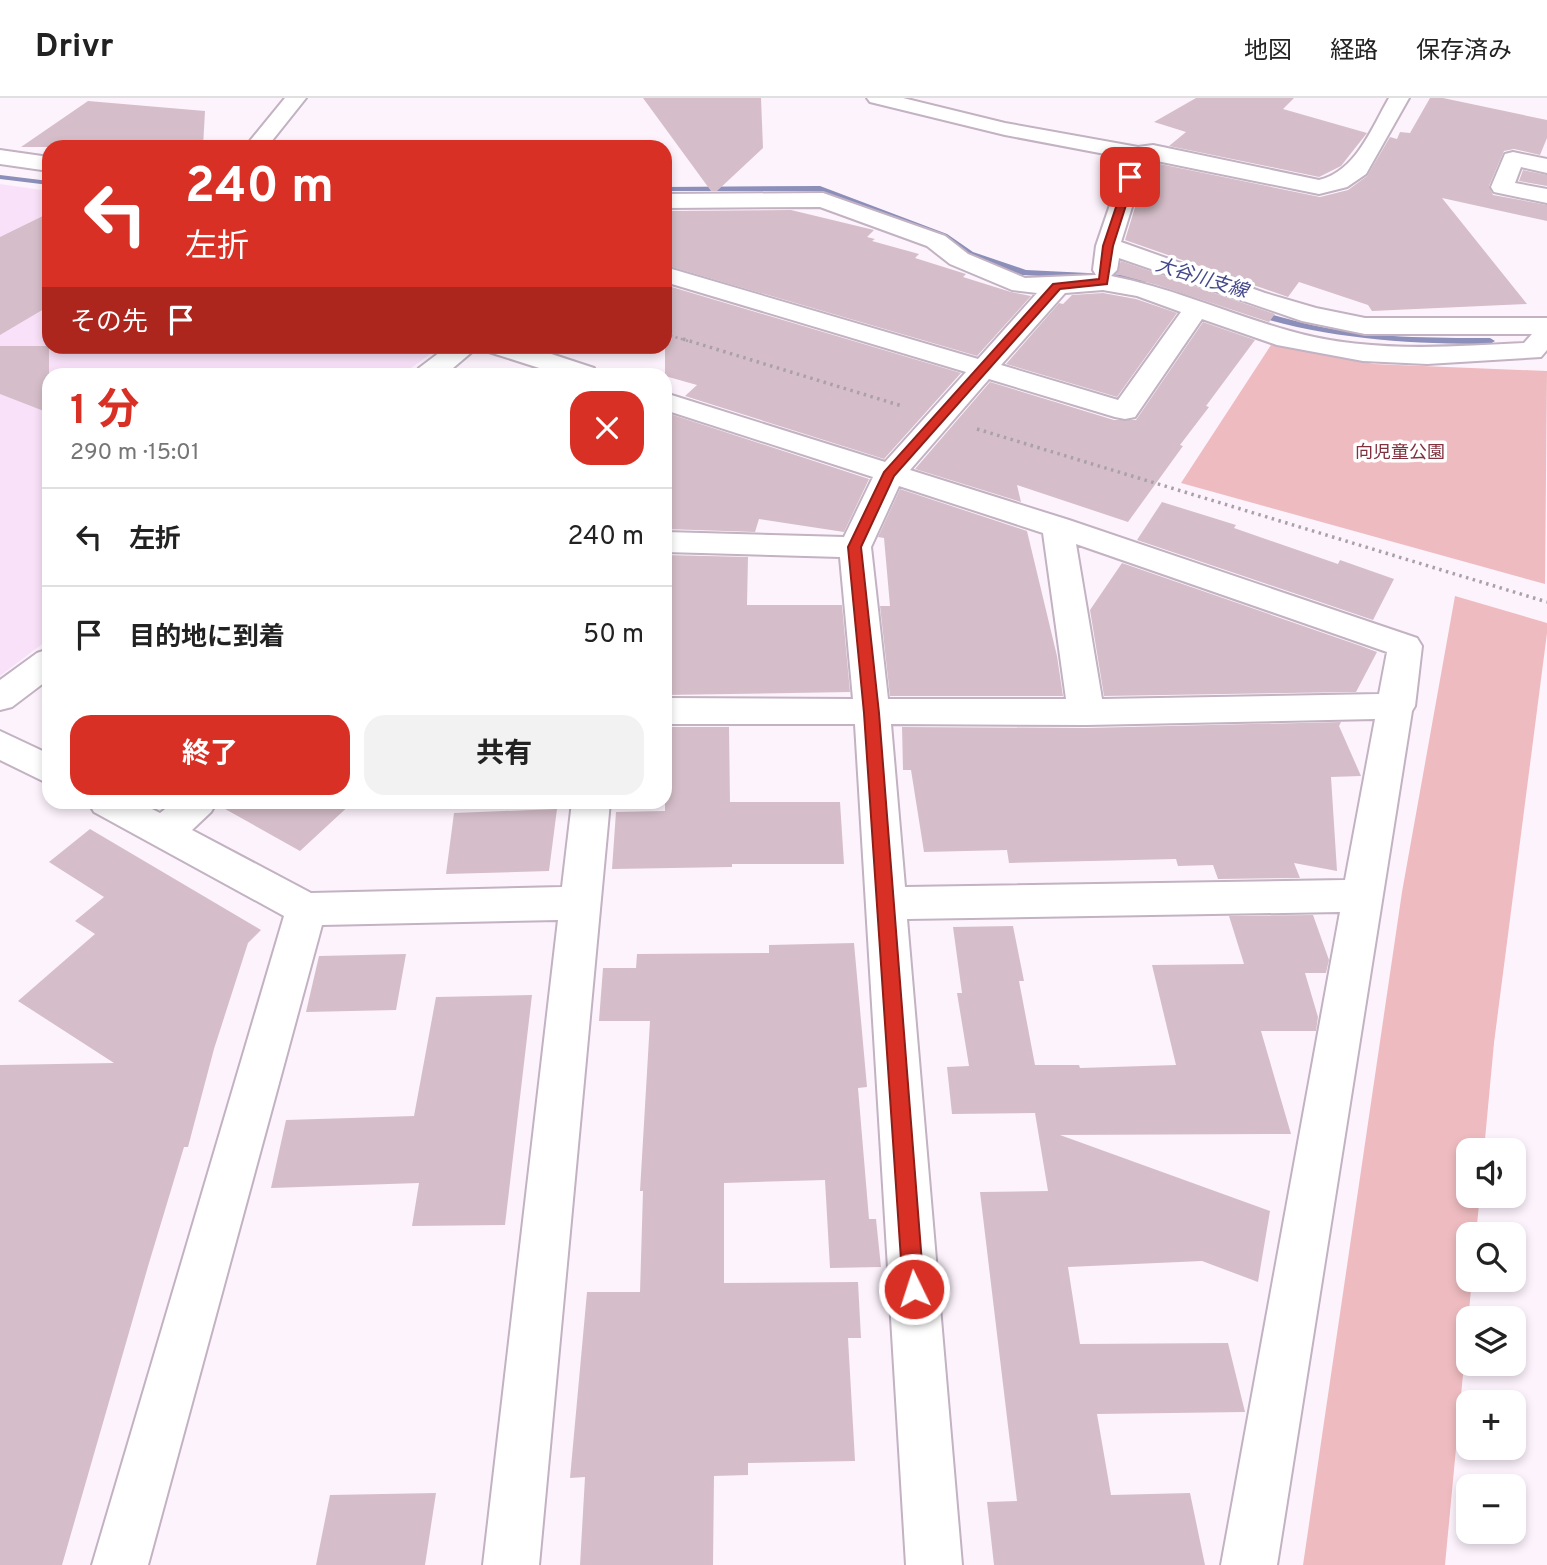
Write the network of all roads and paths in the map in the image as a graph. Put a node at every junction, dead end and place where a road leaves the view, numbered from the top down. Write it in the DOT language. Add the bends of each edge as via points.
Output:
graph roads {
  1 [pos="296,98"];
  2 [pos="877,98"];
  3 [pos="1399,98"];
  4 [pos="262,140"];
  5 [pos="1138,154"];
  6 [pos="0,157"];
  7 [pos="42,163"];
  8 [pos="1547,166"];
  9 [pos="1547,196"];
  10 [pos="672,201"];
  11 [pos="1108,246"];
  12 [pos="672,276"];
  13 [pos="1103,282"];
  14 [pos="1057,286"];
  15 [pos="1196,309"];
  16 [pos="1547,326"];
  17 [pos="1547,332"];
  18 [pos="672,336"];
  19 [pos="455,354"];
  20 [pos="523,354"];
  21 [pos="437,368"];
  22 [pos="566,368"];
  23 [pos="983,369"];
  24 [pos="672,403"];
  25 [pos="939,417"];
  26 [pos="889,475"];
  27 [pos="1058,527"];
  28 [pos="672,542"];
  29 [pos="855,547"];
  30 [pos="1547,602"];
  31 [pos="42,666"];
  32 [pos="0,698"];
  33 [pos="1397,706"];
  34 [pos="672,711"];
  35 [pos="1086,712"];
  36 [pos="872,713"];
  37 [pos="0,744"];
  38 [pos="42,766"];
  39 [pos="120,809"];
  40 [pos="190,809"];
  41 [pos="590,809"];
  42 [pos="164,832"];
  43 [pos="1362,896"];
  44 [pos="884,903"];
  45 [pos="580,904"];
  46 [pos="306,909"];
  47 [pos="120,1565"];
  48 [pos="511,1565"];
  49 [pos="934,1565"];
  50 [pos="1249,1565"];
  1 -- 4 [label="street"];
  2 -- 5 [label="street" via="1004,129"];
  3 -- 5 [label="street" via="1357,169 1339,183 1319,187 1153,152"];
  5 -- 11 [label="street"];
  6 -- 7 [label="street"];
  8 -- 9 [label="street" via="1513,159 1502,187"];
  10 -- 14 [label="street" via="822,200 936,242 959,259 1021,285"];
  11 -- 13 [label="street"];
  11 -- 16 [label="street" via="1256,298 1365,326"];
  12 -- 23 [label="street"];
  13 -- 14 [label="street"];
  13 -- 15 [label="street"];
  14 -- 23 [label="street"];
  15 -- 17 [label="street" via="1286,339 1363,353 1427,356 1532,351"];
  15 -- 23 [label="street" via="1125,411"];
  18 -- 25 [label="path"];
  19 -- 21 [label="street"];
  20 -- 22 [label="street"];
  23 -- 25 [label="street"];
  24 -- 26 [label="street"];
  25 -- 26 [label="street"];
  25 -- 30 [label="path"];
  26 -- 27 [label="street"];
  26 -- 29 [label="street"];
  27 -- 33 [label="street" via="1405,646"];
  27 -- 35 [label="street"];
  28 -- 29 [label="street"];
  29 -- 36 [label="street"];
  31 -- 32 [label="street"];
  33 -- 35 [label="street"];
  33 -- 43 [label="street"];
  34 -- 36 [label="street"];
  35 -- 36 [label="street"];
  36 -- 44 [label="street"];
  37 -- 38 [label="street"];
  39 -- 42 [label="street"];
  40 -- 42 [label="street"];
  41 -- 45 [label="street"];
  42 -- 46 [label="street"];
  43 -- 44 [label="street"];
  43 -- 50 [label="street"];
  44 -- 49 [label="street"];
  45 -- 46 [label="street"];
  45 -- 48 [label="street"];
  46 -- 47 [label="street"];
}
